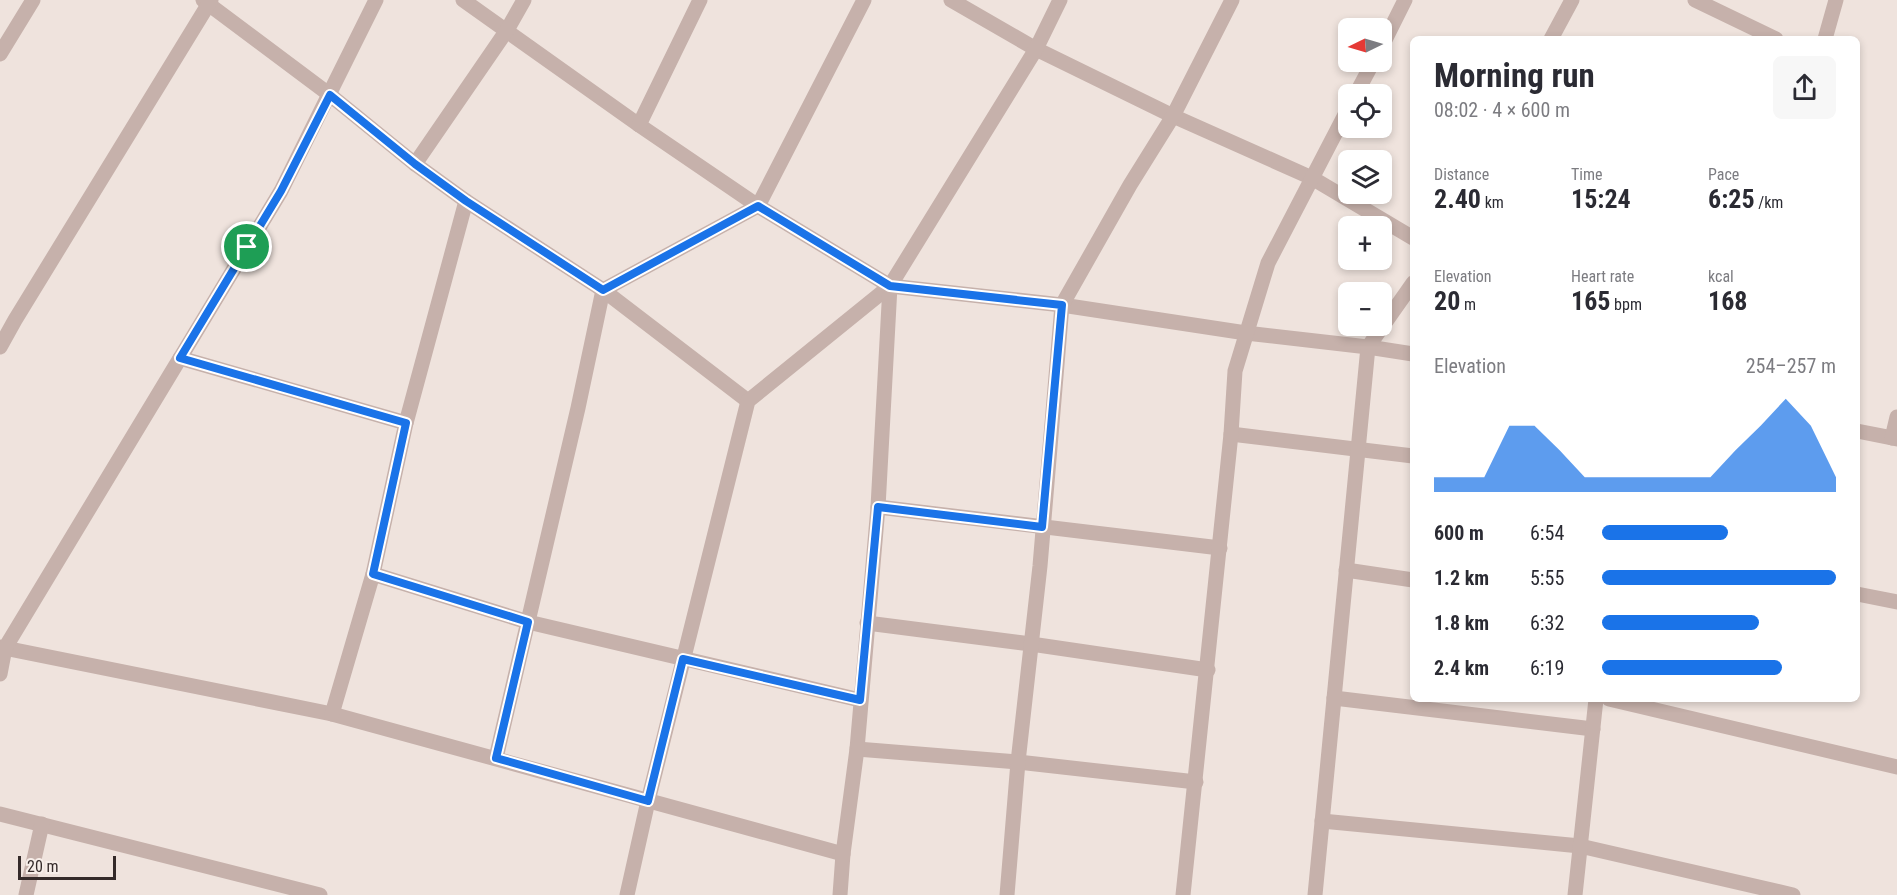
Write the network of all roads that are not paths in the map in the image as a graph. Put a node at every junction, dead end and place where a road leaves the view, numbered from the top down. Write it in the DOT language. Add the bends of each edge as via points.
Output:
graph roads {
  1 [pos="33,0"];
  2 [pos="376,0"];
  3 [pos="463,0"];
  4 [pos="524,0"];
  5 [pos="700,0"];
  6 [pos="864,0"];
  7 [pos="951,0"];
  8 [pos="1060,0"];
  9 [pos="1232,0"];
  10 [pos="1405,0"];
  11 [pos="1572,0"];
  12 [pos="1695,0"];
  13 [pos="1836,0"];
  14 [pos="208,1"];
  15 [pos="1392,26"];
  16 [pos="507,30"];
  17 [pos="1553,36"];
  18 [pos="1770,36"];
  19 [pos="1826,36"];
  20 [pos="1036,49"];
  21 [pos="0,54"];
  22 [pos="330,95"];
  23 [pos="1173,116"];
  24 [pos="639,125"];
  25 [pos="1338,128"];
  26 [pos="415,164"];
  27 [pos="1312,178"];
  28 [pos="466,201"];
  29 [pos="758,206"];
  30 [pos="1410,236"];
  31 [pos="890,286"];
  32 [pos="1410,287"];
  33 [pos="603,290"];
  34 [pos="1062,305"];
  35 [pos="1246,333"];
  36 [pos="0,346"];
  37 [pos="1368,347"];
  38 [pos="1410,354"];
  39 [pos="180,358"];
  40 [pos="748,401"];
  41 [pos="1897,417"];
  42 [pos="406,423"];
  43 [pos="1860,432"];
  44 [pos="1231,434"];
  45 [pos="1894,438"];
  46 [pos="1358,448"];
  47 [pos="1410,456"];
  48 [pos="878,507"];
  49 [pos="1042,527"];
  50 [pos="1220,548"];
  51 [pos="1346,570"];
  52 [pos="373,574"];
  53 [pos="1410,580"];
  54 [pos="1860,595"];
  55 [pos="1897,602"];
  56 [pos="528,622"];
  57 [pos="867,623"];
  58 [pos="1031,644"];
  59 [pos="2,647"];
  60 [pos="683,659"];
  61 [pos="1208,670"];
  62 [pos="0,674"];
  63 [pos="1334,698"];
  64 [pos="860,700"];
  65 [pos="1596,702"];
  66 [pos="1622,702"];
  67 [pos="332,714"];
  68 [pos="1593,729"];
  69 [pos="856,749"];
  70 [pos="496,758"];
  71 [pos="1018,762"];
  72 [pos="1897,767"];
  73 [pos="1196,782"];
  74 [pos="648,801"];
  75 [pos="0,814"];
  76 [pos="1322,821"];
  77 [pos="42,824"];
  78 [pos="1580,846"];
  79 [pos="843,854"];
  80 [pos="26,895"];
  81 [pos="320,895"];
  82 [pos="627,895"];
  83 [pos="840,895"];
  84 [pos="1007,895"];
  85 [pos="1183,895"];
  86 [pos="1315,895"];
  87 [pos="1575,895"];
  88 [pos="1793,895"];
  1 -- 21 [label="street"];
  2 -- 22 [label="street"];
  3 -- 16 [label="street"];
  4 -- 16 [label="street"];
  5 -- 24 [label="street"];
  6 -- 29 [label="street"];
  7 -- 20 [label="street"];
  8 -- 20 [label="street"];
  9 -- 23 [label="street"];
  10 -- 15 [label="street"];
  11 -- 17 [label="street"];
  12 -- 18 [label="street"];
  13 -- 19 [label="street"];
  14 -- 22 [label="street"];
  14 -- 36 [label="street"];
  16 -- 24 [label="street"];
  16 -- 26 [label="street"];
  20 -- 23 [label="street"];
  20 -- 31 [label="street"];
  22 -- 26 [label="street"];
  22 -- 39 [label="street" via="281,191"];
  23 -- 27 [label="street"];
  23 -- 34 [label="street"];
  24 -- 29 [label="street"];
  25 -- 27 [label="street"];
  26 -- 28 [label="street"];
  27 -- 30 [label="street"];
  27 -- 35 [label="street" via="1268,263"];
  28 -- 33 [label="street"];
  28 -- 42 [label="street"];
  29 -- 31 [label="street"];
  29 -- 33 [label="street"];
  31 -- 34 [label="street"];
  31 -- 40 [label="street"];
  31 -- 48 [label="street"];
  32 -- 37 [label="street"];
  33 -- 40 [label="street"];
  33 -- 56 [label="street"];
  34 -- 35 [label="street"];
  34 -- 49 [label="street"];
  35 -- 37 [label="street"];
  35 -- 44 [label="street" via="1235,371"];
  37 -- 38 [label="street"];
  37 -- 46 [label="street"];
  39 -- 42 [label="street"];
  39 -- 59 [label="street"];
  40 -- 60 [label="street"];
  41 -- 45 [label="street"];
  42 -- 52 [label="street"];
  43 -- 45 [label="street"];
  44 -- 46 [label="street"];
  44 -- 50 [label="street"];
  46 -- 47 [label="street"];
  46 -- 51 [label="street"];
  48 -- 49 [label="street"];
  48 -- 57 [label="street"];
  49 -- 50 [label="street"];
  49 -- 58 [label="street"];
  50 -- 61 [label="street"];
  51 -- 53 [label="street"];
  51 -- 63 [label="street"];
  52 -- 56 [label="street"];
  52 -- 67 [label="street"];
  54 -- 55 [label="street"];
  56 -- 60 [label="street"];
  56 -- 70 [label="street"];
  57 -- 58 [label="street"];
  57 -- 64 [label="street"];
  58 -- 61 [label="street"];
  58 -- 71 [label="street"];
  59 -- 62 [label="street"];
  59 -- 67 [label="street"];
  60 -- 64 [label="street"];
  60 -- 74 [label="street"];
  61 -- 73 [label="street"];
  63 -- 68 [label="street"];
  63 -- 76 [label="street"];
  64 -- 69 [label="street"];
  65 -- 68 [label="street"];
  66 -- 72 [label="street"];
  67 -- 70 [label="street"];
  68 -- 78 [label="street"];
  69 -- 71 [label="street"];
  69 -- 79 [label="street"];
  70 -- 74 [label="street"];
  71 -- 73 [label="street"];
  71 -- 84 [label="street"];
  73 -- 85 [label="street"];
  74 -- 79 [label="street"];
  74 -- 82 [label="street"];
  75 -- 77 [label="street"];
  76 -- 78 [label="street"];
  76 -- 86 [label="street"];
  77 -- 80 [label="street"];
  77 -- 81 [label="street"];
  78 -- 87 [label="street"];
  78 -- 88 [label="street"];
  79 -- 83 [label="street"];
}
